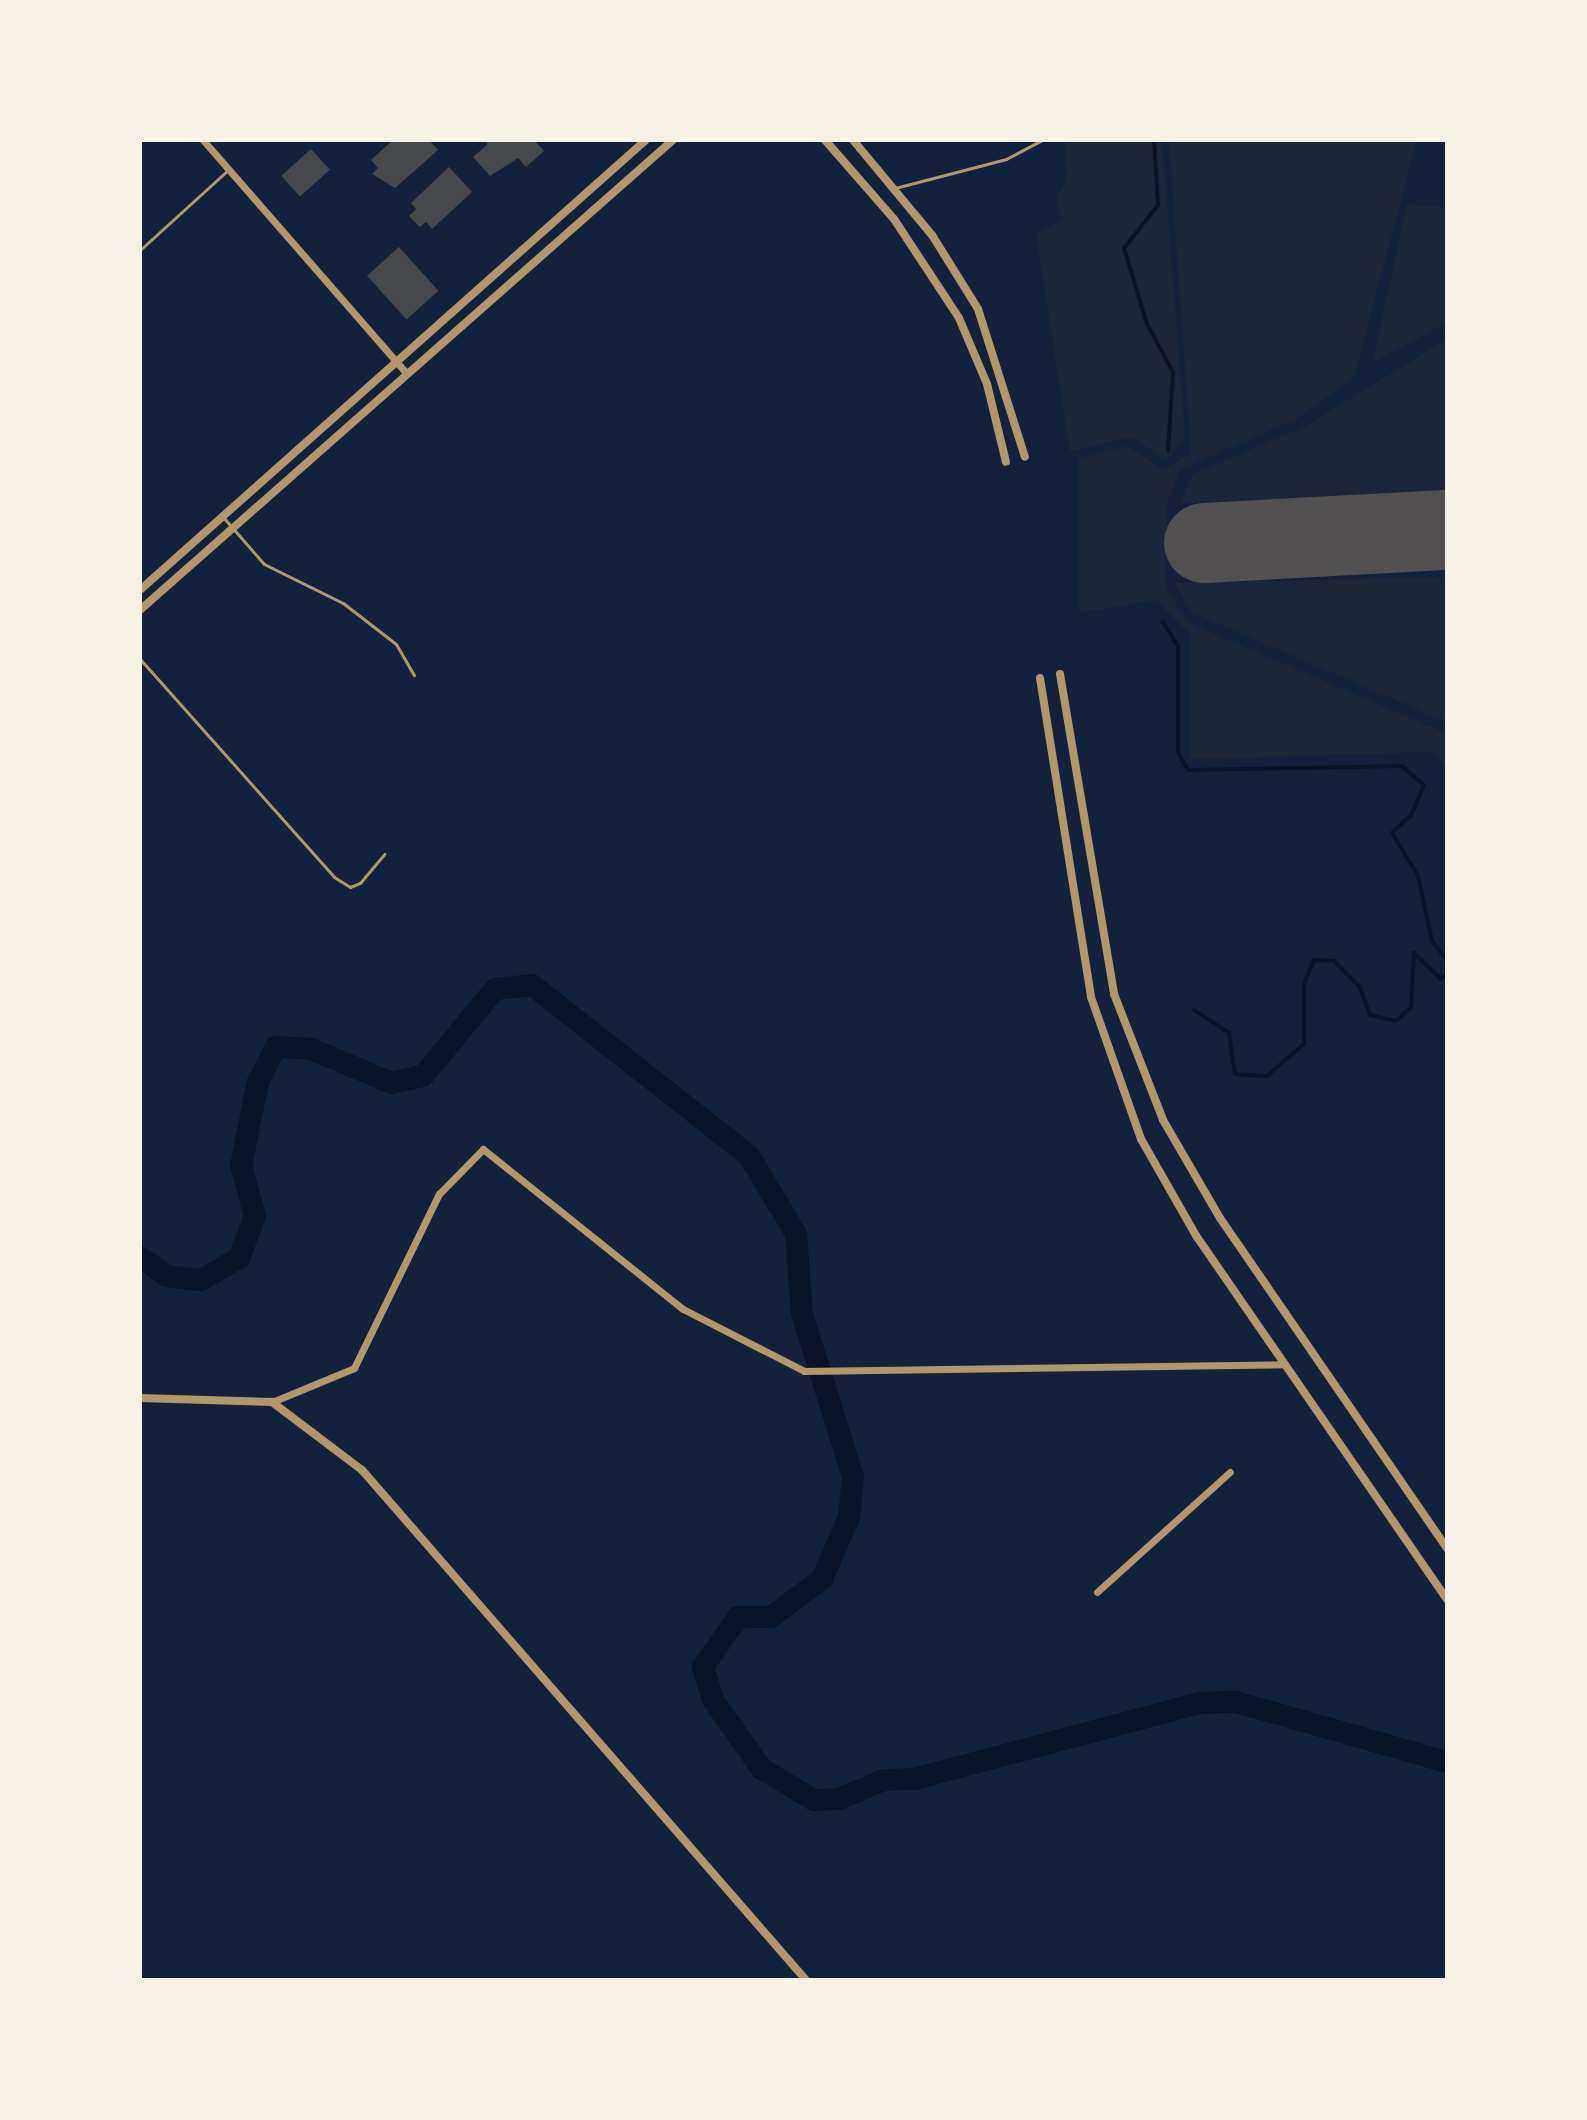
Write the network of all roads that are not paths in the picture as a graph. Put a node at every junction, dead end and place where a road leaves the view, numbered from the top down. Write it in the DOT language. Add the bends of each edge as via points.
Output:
graph roads {
  1 [pos="203,140"];
  2 [pos="646,140"];
  3 [pos="673,140"];
  4 [pos="825,140"];
  5 [pos="853,140"];
  6 [pos="1042,140"];
  7 [pos="229,169"];
  8 [pos="895,188"];
  9 [pos="140,250"];
  10 [pos="397,363"];
  11 [pos="406,373"];
  12 [pos="1025,457"];
  13 [pos="1006,462"];
  14 [pos="223,517"];
  15 [pos="233,529"];
  16 [pos="140,590"];
  17 [pos="140,610"];
  18 [pos="140,659"];
  19 [pos="1060,674"];
  20 [pos="414,675"];
  21 [pos="1040,678"];
  22 [pos="384,854"];
  23 [pos="1285,1364"];
  24 [pos="140,1398"];
  25 [pos="272,1402"];
  26 [pos="1230,1472"];
  27 [pos="1447,1548"];
  28 [pos="1097,1592"];
  29 [pos="1447,1599"];
  30 [pos="806,1980"];
  1 -- 7 [label="street"];
  2 -- 10 [label="street"];
  3 -- 11 [label="street"];
  4 -- 13 [label="street" via="894,219 959,318 987,384"];
  5 -- 8 [label="street"];
  6 -- 8 [label="lane" via="1006,159"];
  7 -- 9 [label="lane"];
  7 -- 10 [label="street"];
  8 -- 12 [label="street" via="978,309"];
  10 -- 11 [label="street"];
  10 -- 14 [label="street"];
  11 -- 15 [label="street"];
  14 -- 15 [label="lane"];
  14 -- 16 [label="street"];
  15 -- 17 [label="street"];
  15 -- 20 [label="lane" via="264,564 343,603 396,644"];
  18 -- 22 [label="lane" via="334,877 350,887 360,883"];
  19 -- 27 [label="street" via="1114,994 1158,1108 1220,1218"];
  21 -- 23 [label="street" via="1081,945 1106,1050 1141,1139 1197,1237"];
  23 -- 25 [label="street" via="852,1375 804,1371 683,1309 483,1149 439,1194 354,1368"];
  23 -- 29 [label="street"];
  24 -- 25 [label="street"];
  25 -- 30 [label="street" via="362,1470"];
  26 -- 28 [label="street"];
}
